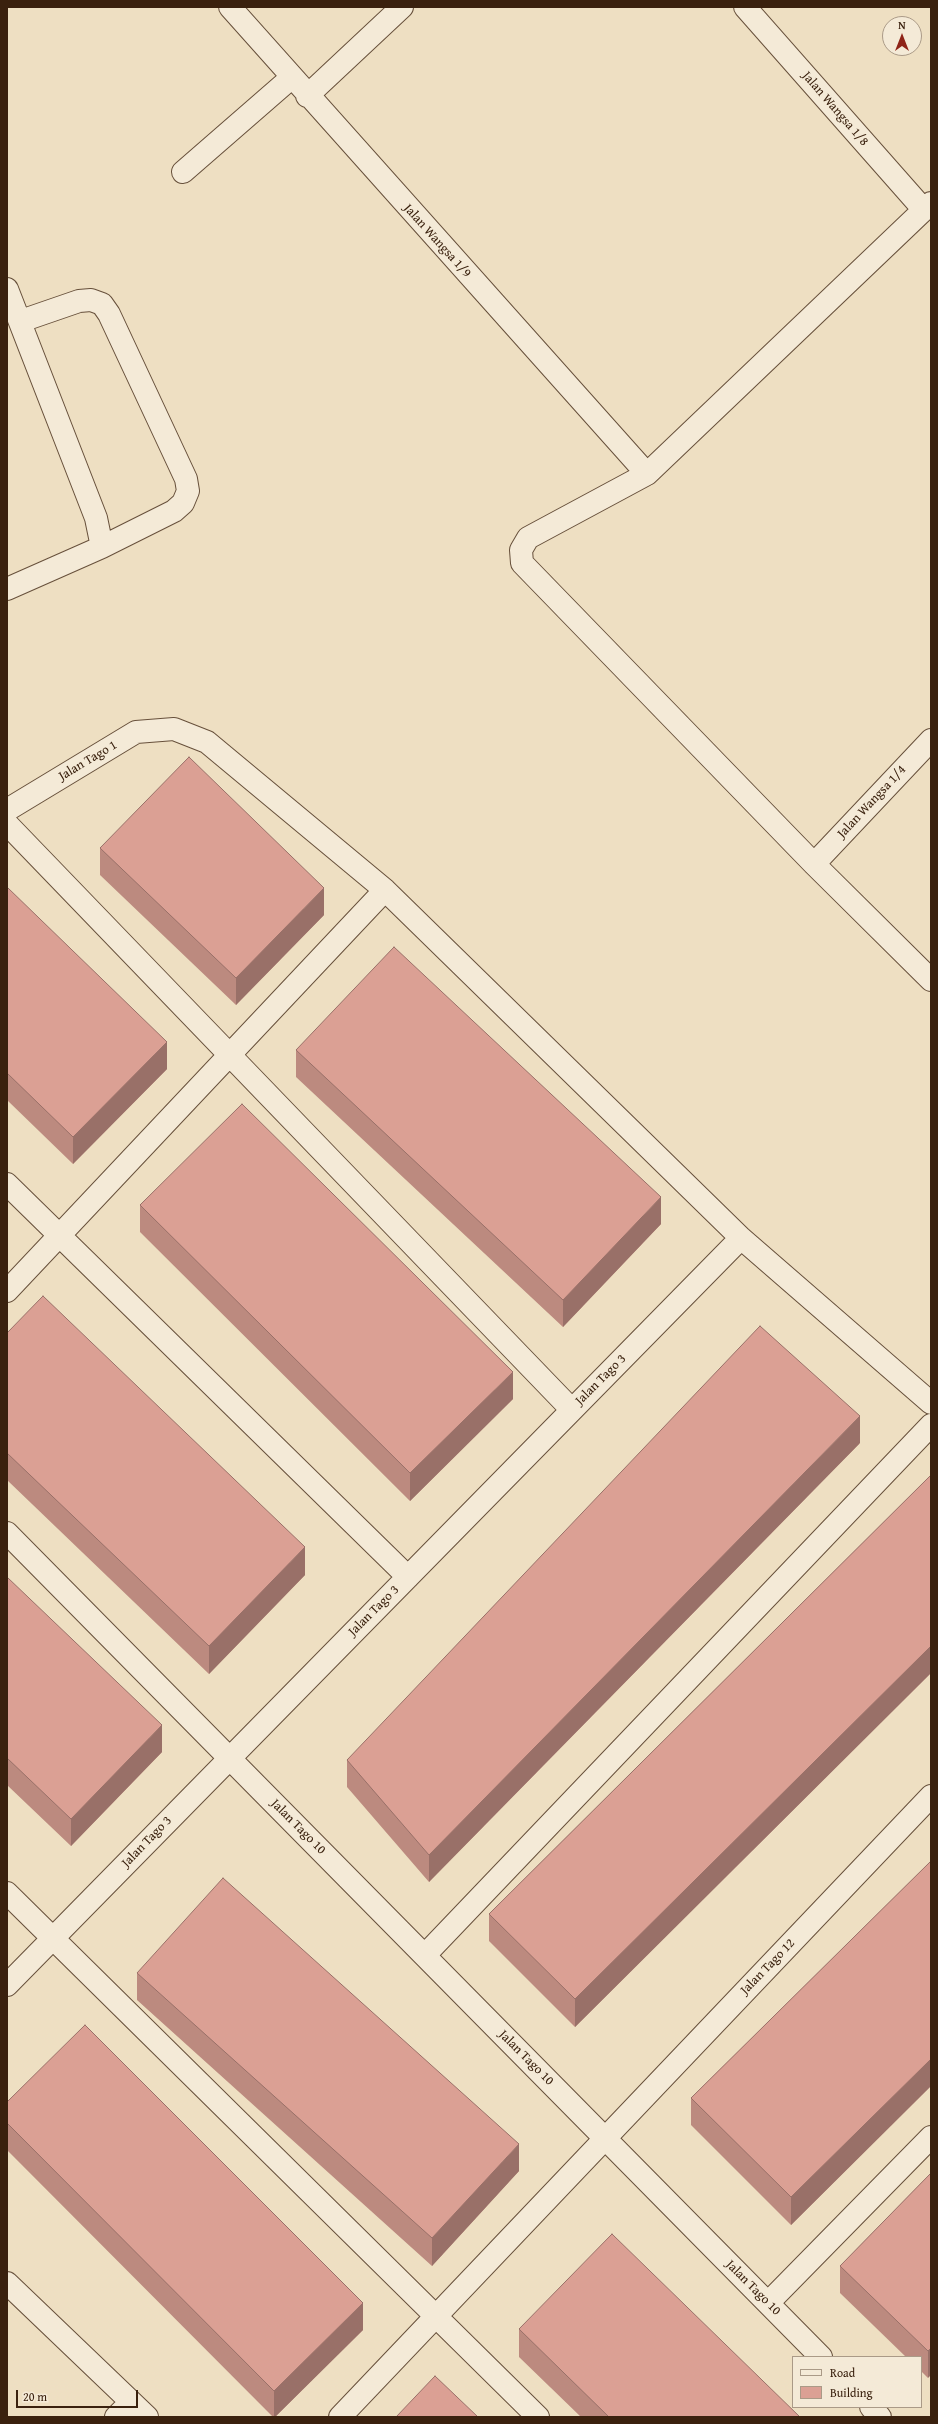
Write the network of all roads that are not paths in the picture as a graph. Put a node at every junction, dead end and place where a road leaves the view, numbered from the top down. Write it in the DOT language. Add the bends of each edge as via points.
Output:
graph roads {
  1 [pos="230,7"];
  2 [pos="402,7"];
  3 [pos="745,7"];
  4 [pos="291,78"];
  5 [pos="307,96"];
  6 [pos="184,172"];
  7 [pos="928,206"];
  8 [pos="12,304"];
  9 [pos="647,474"];
  10 [pos="102,547"];
  11 [pos="7,589"];
  12 [pos="931,740"];
  13 [pos="7,810"];
  14 [pos="7,824"];
  15 [pos="814,864"];
  16 [pos="385,890"];
  17 [pos="931,980"];
  18 [pos="230,1055"];
  19 [pos="7,1184"];
  20 [pos="60,1235"];
  21 [pos="741,1238"];
  22 [pos="7,1291"];
  23 [pos="931,1403"];
  24 [pos="572,1410"];
  25 [pos="931,1425"];
  26 [pos="7,1533"];
  27 [pos="408,1577"];
  28 [pos="230,1758"];
  29 [pos="931,1796"];
  30 [pos="7,1893"];
  31 [pos="53,1938"];
  32 [pos="424,1955"];
  33 [pos="7,1985"];
  34 [pos="931,2137"];
  35 [pos="605,2138"];
  36 [pos="7,2283"];
  37 [pos="768,2303"];
  38 [pos="436,2316"];
  39 [pos="820,2356"];
  40 [pos="872,2408"];
  41 [pos="123,2409"];
  42 [pos="147,2417"];
  43 [pos="340,2417"];
  44 [pos="538,2417"];
  45 [pos="880,2417"];
  1 -- 4 [label="street, Jalan Wangsa 1/9"];
  2 -- 5 [label="street"];
  3 -- 7 [label="street, Jalan Wangsa 1/8"];
  4 -- 5 [label="street, Jalan Wangsa 1/9"];
  4 -- 6 [label="street"];
  5 -- 9 [label="street, Jalan Wangsa 1/9"];
  7 -- 9 [label="street"];
  8 -- 10 [label="street" via="96,518"];
  8 -- 10 [label="street" via="91,300 102,304 186,479 188,491 184,503 174,511"];
  9 -- 15 [label="street" via="528,538 521,550 522,563"];
  10 -- 11 [label="street"];
  12 -- 15 [label="street, Jalan Wangsa 1/4"];
  13 -- 16 [label="street, Jalan Tago 1" via="136,732 174,729 207,742"];
  14 -- 18 [label="street"];
  15 -- 17 [label="street"];
  16 -- 18 [label="street"];
  16 -- 21 [label="street"];
  18 -- 20 [label="street"];
  18 -- 24 [label="street"];
  19 -- 20 [label="street"];
  20 -- 22 [label="street"];
  20 -- 27 [label="street"];
  21 -- 23 [label="street"];
  21 -- 24 [label="street, Jalan Tago 3"];
  24 -- 27 [label="street, Jalan Tago 3"];
  25 -- 32 [label="street"];
  26 -- 28 [label="street, Jalan Tago 10"];
  27 -- 28 [label="street, Jalan Tago 3"];
  28 -- 31 [label="street, Jalan Tago 3"];
  28 -- 32 [label="street, Jalan Tago 10"];
  29 -- 35 [label="street, Jalan Tago 12"];
  30 -- 31 [label="street"];
  31 -- 33 [label="street, Jalan Tago 3"];
  31 -- 38 [label="street"];
  32 -- 35 [label="street, Jalan Tago 10"];
  34 -- 37 [label="street"];
  35 -- 37 [label="street, Jalan Tago 10"];
  35 -- 38 [label="street, Jalan Tago 12"];
  36 -- 41 [label="street"];
  37 -- 39 [label="street, Jalan Tago 10"];
  38 -- 43 [label="street, Jalan Tago 12"];
  38 -- 44 [label="street"];
  40 -- 45 [label="street"];
  41 -- 42 [label="street"];
}
